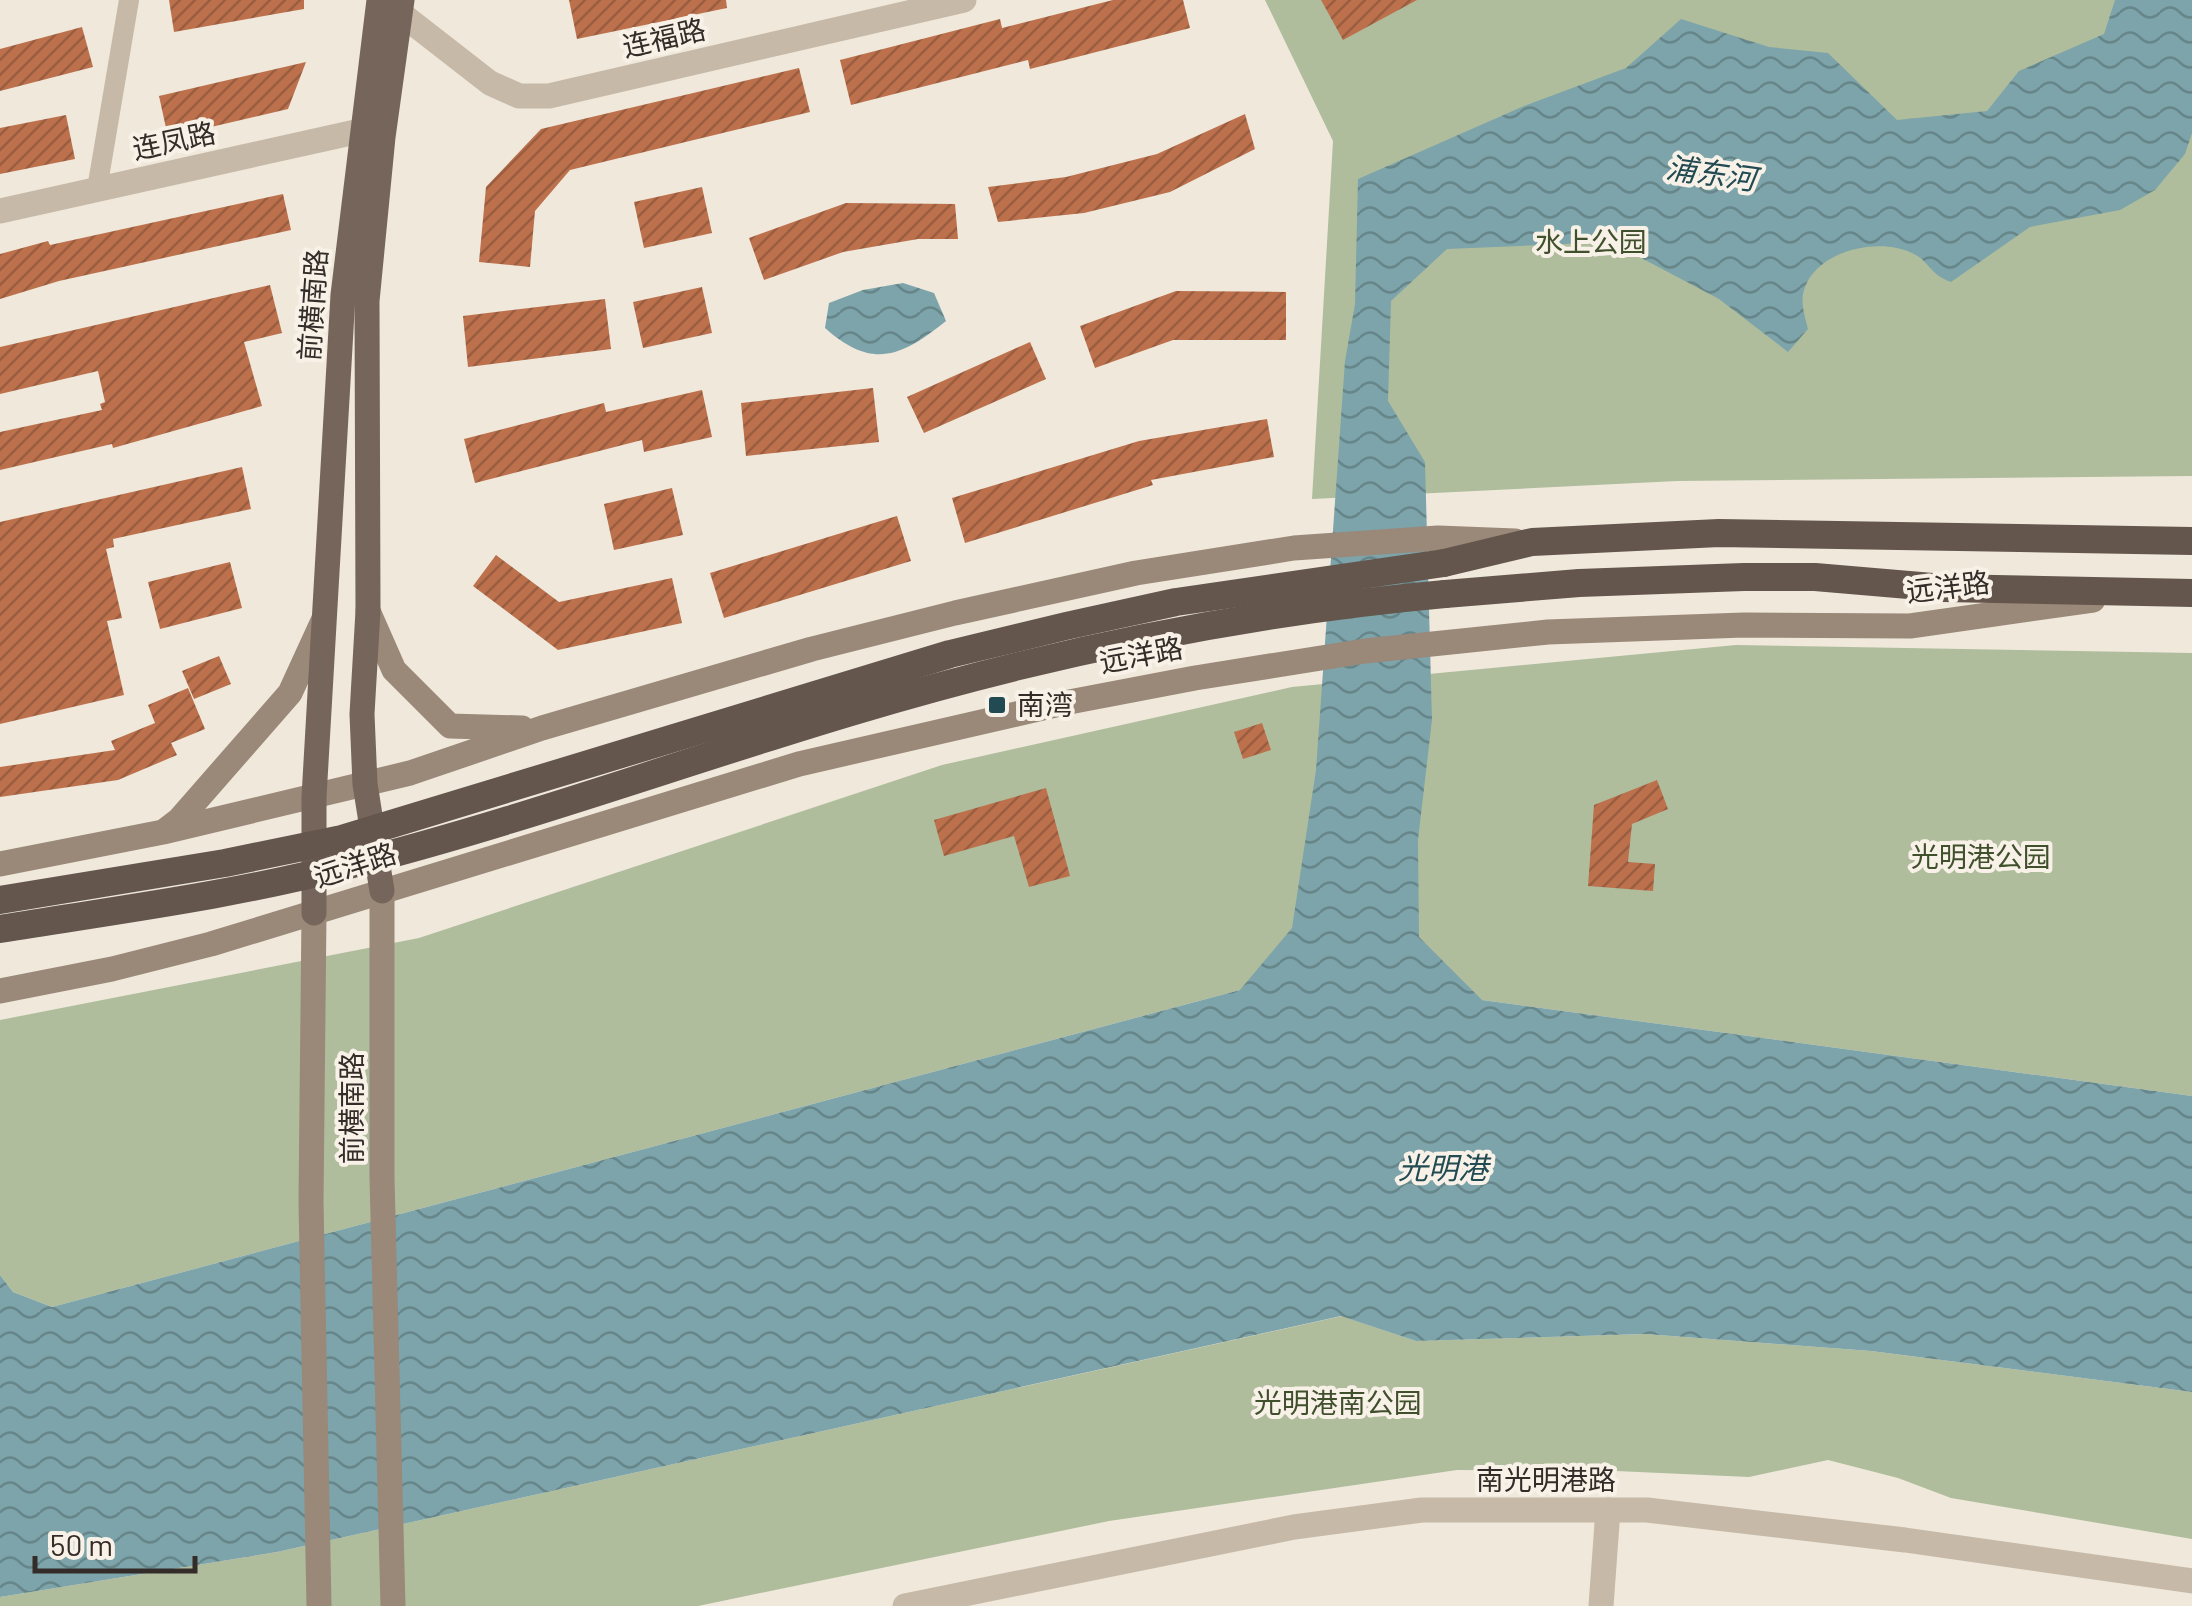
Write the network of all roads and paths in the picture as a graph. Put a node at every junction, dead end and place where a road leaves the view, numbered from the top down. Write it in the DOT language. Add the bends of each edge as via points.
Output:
graph roads {
  1 [pos="128,0"];
  2 [pos="964,0"];
  3 [pos="394,4"];
  4 [pos="360,131"];
  5 [pos="97,189"];
  6 [pos="0,212"];
  7 [pos="2192,541"];
  8 [pos="1441,551"];
  9 [pos="2148,592"];
  10 [pos="2192,593"];
  11 [pos="368,612"];
  12 [pos="325,616"];
  13 [pos="542,728"];
  14 [pos="365,784"];
  15 [pos="314,797"];
  16 [pos="163,832"];
  17 [pos="0,864"];
  18 [pos="382,890"];
  19 [pos="0,900"];
  20 [pos="314,912"];
  21 [pos="0,929"];
  22 [pos="0,990"];
  23 [pos="1608,1510"];
  24 [pos="2192,1581"];
  25 [pos="319,1606"];
  26 [pos="394,1606"];
  27 [pos="905,1606"];
  28 [pos="1601,1606"];
  1 -- 5 [label="street"];
  2 -- 3 [label="street, 连福路" via="549,96 518,96 490,84"];
  3 -- 4 [label="main road, 前横南路"];
  3 -- 11 [label="main road, 前横南路" via="368,301"];
  4 -- 5 [label="street, 连凤路"];
  4 -- 12 [label="main road, 前横南路" via="342,295"];
  5 -- 6 [label="street, 连凤路"];
  7 -- 8 [label="highway, 远洋路" via="1720,533"];
  8 -- 13 [label="main road, 远洋路" via="1294,548 1154,570 812,649"];
  8 -- 19 [label="highway, bridge" via="950,654 342,839"];
  9 -- 10 [label="highway, 远洋路"];
  9 -- 18 [label="main road, 远洋路" via="1910,626 1648,627 1300,660 870,746"];
  9 -- 21 [label="highway, 远洋路, bridge" via="1744,577 1579,583 1294,612 1069,654 872,706 347,866"];
  11 -- 13 [label="main road, 前横南路" via="394,670 450,726"];
  11 -- 14 [label="main road, 前横南路"];
  12 -- 15 [label="main road, 前横南路"];
  12 -- 16 [label="main road, 前横南路" via="290,694"];
  13 -- 14 [label="main road, 远洋路"];
  14 -- 15 [label="main road, 远洋路"];
  14 -- 18 [label="main road, 前横南路"];
  15 -- 16 [label="main road, 远洋路"];
  15 -- 20 [label="main road, 前横南路"];
  16 -- 17 [label="main road, 远洋路"];
  18 -- 20 [label="main road, 远洋路"];
  18 -- 26 [label="main road, 前横南路"];
  20 -- 22 [label="main road, 远洋路" via="138,963"];
  20 -- 25 [label="main road, 前横南路" via="311,1202"];
  23 -- 24 [label="street, 南光明港路" via="1905,1540"];
  23 -- 27 [label="street, 南光明港路" via="1422,1510 1358,1517"];
  23 -- 28 [label="street"];
}
